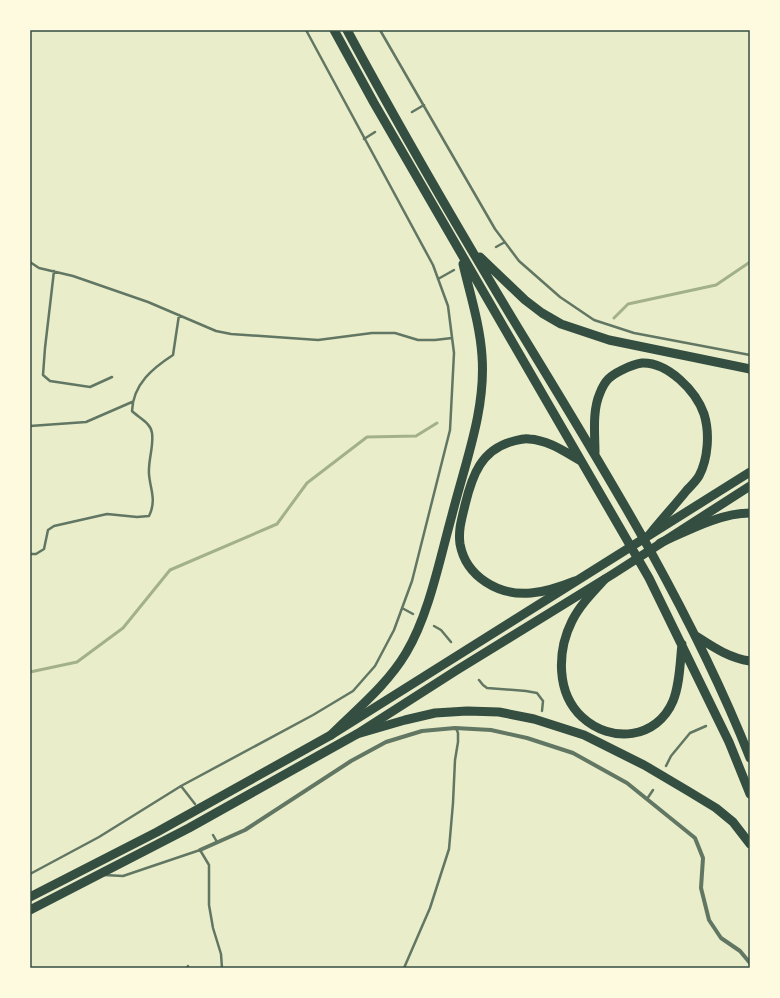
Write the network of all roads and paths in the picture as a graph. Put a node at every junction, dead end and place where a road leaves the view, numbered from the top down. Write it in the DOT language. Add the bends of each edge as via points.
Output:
graph roads {
  1 [pos="306,30"];
  2 [pos="334,30"];
  3 [pos="347,30"];
  4 [pos="380,30"];
  5 [pos="424,105"];
  6 [pos="412,112"];
  7 [pos="375,132"];
  8 [pos="364,139"];
  9 [pos="504,242"];
  10 [pos="496,247"];
  11 [pos="472,250"];
  12 [pos="462,255"];
  13 [pos="30,262"];
  14 [pos="454,270"];
  15 [pos="54,271"];
  16 [pos="438,279"];
  17 [pos="179,315"];
  18 [pos="452,338"];
  19 [pos="750,355"];
  20 [pos="750,369"];
  21 [pos="112,378"];
  22 [pos="132,402"];
  23 [pos="30,426"];
  24 [pos="595,454"];
  25 [pos="582,462"];
  26 [pos="750,472"];
  27 [pos="750,486"];
  28 [pos="750,513"];
  29 [pos="650,534"];
  30 [pos="660,543"];
  31 [pos="30,554"];
  32 [pos="605,579"];
  33 [pos="575,581"];
  34 [pos="402,608"];
  35 [pos="413,614"];
  36 [pos="434,626"];
  37 [pos="696,636"];
  38 [pos="451,642"];
  39 [pos="682,644"];
  40 [pos="750,661"];
  41 [pos="480,680"];
  42 [pos="542,711"];
  43 [pos="706,726"];
  44 [pos="456,728"];
  45 [pos="357,734"];
  46 [pos="331,735"];
  47 [pos="750,758"];
  48 [pos="666,766"];
  49 [pos="181,786"];
  50 [pos="653,790"];
  51 [pos="750,794"];
  52 [pos="648,799"];
  53 [pos="195,804"];
  54 [pos="213,835"];
  55 [pos="218,842"];
  56 [pos="750,844"];
  57 [pos="200,850"];
  58 [pos="30,874"];
  59 [pos="98,875"];
  60 [pos="30,897"];
  61 [pos="30,910"];
  62 [pos="750,964"];
  63 [pos="222,968"];
  64 [pos="404,968"];
  1 -- 8 [label="lane"];
  2 -- 12 [label="main road"];
  3 -- 11 [label="main road"];
  4 -- 5 [label="lane"];
  5 -- 6 [label="lane"];
  5 -- 9 [label="lane" via="494,229"];
  7 -- 8 [label="lane"];
  8 -- 16 [label="lane" via="433,265"];
  9 -- 10 [label="lane"];
  9 -- 19 [label="lane" via="519,262 560,297 594,320 634,333"];
  11 -- 20 [label="main road" via="525,300 560,324 609,340"];
  11 -- 24 [label="main road"];
  12 -- 25 [label="main road"];
  12 -- 46 [label="main road" via="478,325 482,356 479,411 473,438 420,626 395,670"];
  13 -- 15 [label="lane" via="39,268"];
  14 -- 16 [label="lane"];
  15 -- 17 [label="lane" via="99,284"];
  15 -- 21 [label="lane" via="43,375 50,381 90,387"];
  16 -- 18 [label="lane" via="448,306"];
  17 -- 18 [label="lane" via="216,331 231,334 318,340 372,333 395,333 418,340"];
  17 -- 22 [label="lane" via="173,355 148,373"];
  18 -- 34 [label="lane" via="454,353 450,430 412,581"];
  22 -- 23 [label="lane" via="86,422"];
  22 -- 31 [label="lane" via="132,411 148,424 152,433 149,474 153,508 149,516 107,514 54,526 48,530 44,549 36,554"];
  24 -- 29 [label="main road" via="596,409 600,393 610,376 628,366 642,363 659,366 676,376 694,395 704,414 707,431 706,454 699,477"];
  24 -- 37 [label="main road"];
  25 -- 33 [label="main road" via="553,445 528,438 503,444 491,452 475,472 460,527 463,556 476,575 485,582 515,592 530,593 554,589"];
  25 -- 39 [label="main road" via="649,578"];
  26 -- 29 [label="main road"];
  27 -- 30 [label="main road"];
  28 -- 30 [label="main road" via="720,518"];
  29 -- 33 [label="main road"];
  30 -- 32 [label="main road"];
  32 -- 39 [label="main road" via="583,603 572,621 561,652 560,664 565,690 572,705 582,717 609,733 639,732 653,726 673,701"];
  32 -- 45 [label="main road"];
  33 -- 46 [label="main road"];
  34 -- 35 [label="lane"];
  34 -- 49 [label="lane" via="394,630 375,666 353,691"];
  36 -- 38 [label="lane"];
  37 -- 40 [label="main road" via="723,653"];
  37 -- 47 [label="main road"];
  39 -- 51 [label="main road" via="729,742"];
  41 -- 42 [label="lane" via="487,688 537,693 543,701"];
  43 -- 48 [label="lane" via="690,733"];
  44 -- 52 [label="street" via="491,730 541,740 573,753 627,782"];
  44 -- 55 [label="street" via="422,731 386,742 351,761 245,830"];
  44 -- 64 [label="lane" via="458,742 449,849 430,908"];
  45 -- 56 [label="main road" via="435,713 499,712 534,719 584,735 644,765 716,808 733,822"];
  45 -- 59 [label="main road" via="189,828"];
  46 -- 60 [label="main road" via="157,832"];
  49 -- 53 [label="lane"];
  49 -- 58 [label="lane" via="100,837"];
  50 -- 52 [label="lane"];
  52 -- 62 [label="street" via="695,838 703,858 702,888 709,920 721,938 740,951"];
  54 -- 55 [label="lane"];
  55 -- 57 [label="street"];
  57 -- 59 [label="lane" via="124,876"];
  57 -- 63 [label="lane" via="209,865 209,905"];
  59 -- 61 [label="main road"];
}
